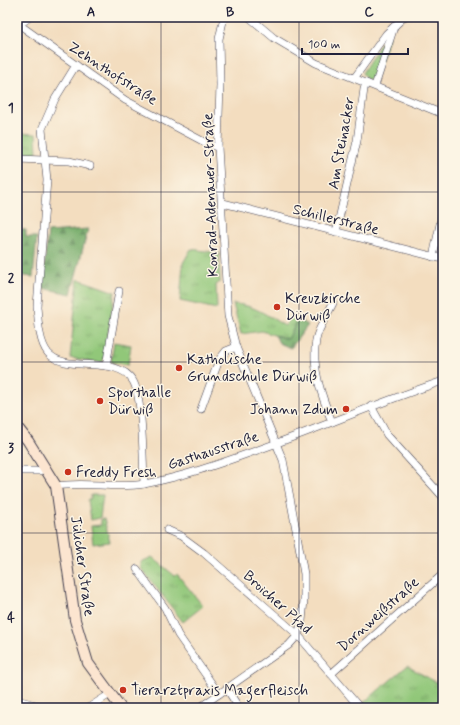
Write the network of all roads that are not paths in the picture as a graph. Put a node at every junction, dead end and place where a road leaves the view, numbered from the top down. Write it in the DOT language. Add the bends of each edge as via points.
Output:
graph roads {
  1 [pos="30,17"];
  2 [pos="224,17"];
  3 [pos="249,17"];
  4 [pos="404,17"];
  5 [pos="18,25"];
  6 [pos="394,27"];
  7 [pos="76,65"];
  8 [pos="355,77"];
  9 [pos="366,83"];
  10 [pos="375,86"];
  11 [pos="443,114"];
  12 [pos="218,147"];
  13 [pos="17,159"];
  14 [pos="46,161"];
  15 [pos="90,166"];
  16 [pos="223,203"];
  17 [pos="443,210"];
  18 [pos="336,232"];
  19 [pos="433,257"];
  20 [pos="443,259"];
  21 [pos="119,291"];
  22 [pos="333,303"];
  23 [pos="236,347"];
  24 [pos="106,366"];
  25 [pos="443,381"];
  26 [pos="371,406"];
  27 [pos="201,409"];
  28 [pos="332,422"];
  29 [pos="17,427"];
  30 [pos="276,444"];
  31 [pos="47,469"];
  32 [pos="17,471"];
  33 [pos="144,484"];
  34 [pos="56,486"];
  35 [pos="443,497"];
  36 [pos="167,530"];
  37 [pos="137,568"];
  38 [pos="443,574"];
  39 [pos="298,635"];
  40 [pos="331,674"];
  41 [pos="227,688"];
  42 [pos="110,694"];
  43 [pos="219,694"];
  44 [pos="17,700"];
  45 [pos="47,708"];
  46 [pos="88,708"];
  47 [pos="121,708"];
  48 [pos="199,708"];
  49 [pos="239,708"];
  50 [pos="360,708"];
  1 -- 5 [label="street"];
  2 -- 12 [label="street, Konrad-Adenauer-Straße" via="219,39"];
  3 -- 8 [label="street" via="274,38 297,52 324,66"];
  4 -- 6 [label="street"];
  5 -- 7 [label="street, Zehnthofstraße"];
  6 -- 8 [label="street" via="386,34"];
  6 -- 10 [label="street"];
  7 -- 12 [label="street, Zehnthofstraße" via="125,100"];
  7 -- 14 [label="street" via="62,87 42,129"];
  8 -- 9 [label="street"];
  9 -- 10 [label="street"];
  9 -- 18 [label="street, Am Steinacker" via="358,141"];
  10 -- 11 [label="street"];
  12 -- 16 [label="street, Konrad-Adenauer-Straße"];
  13 -- 14 [label="street"];
  14 -- 15 [label="street" via="69,161"];
  14 -- 24 [label="street" via="47,180 37,306 38,324 44,345 50,355 58,360"];
  16 -- 18 [label="street, Schillerstraße"];
  16 -- 23 [label="street, Konrad-Adenauer-Straße" via="228,316"];
  17 -- 19 [label="street"];
  18 -- 19 [label="street, Schillerstraße"];
  19 -- 20 [label="street, Schillerstraße"];
  21 -- 24 [label="street"];
  22 -- 28 [label="street" via="316,338 315,348 319,387"];
  23 -- 27 [label="street" via="226,352 219,360"];
  23 -- 30 [label="street, Konrad-Adenauer-Straße"];
  24 -- 33 [label="street" via="126,374 133,380 136,389"];
  25 -- 26 [label="street, Gasthausstraße"];
  26 -- 28 [label="street, Gasthausstraße"];
  26 -- 35 [label="street" via="387,434"];
  28 -- 30 [label="street, Gasthausstraße"];
  29 -- 31 [label="street, Jülicher Straße"];
  30 -- 33 [label="street, Gasthausstraße" via="214,466"];
  30 -- 39 [label="street, Konrad-Adenauer-Straße" via="283,460 304,574 302,621"];
  31 -- 32 [label="street"];
  31 -- 34 [label="street, Jülicher Straße"];
  33 -- 34 [label="street, Gasthausstraße"];
  34 -- 42 [label="street, Jülicher Straße" via="75,620 88,663"];
  36 -- 39 [label="street, Broicher Pfad" via="181,536 204,553"];
  37 -- 43 [label="street" via="165,608 178,635"];
  38 -- 40 [label="street, Dornweißstraße"];
  39 -- 40 [label="street, Broicher Pfad"];
  39 -- 41 [label="street" via="289,645"];
  40 -- 50 [label="street, Broicher Pfad"];
  41 -- 43 [label="street"];
  41 -- 49 [label="street"];
  42 -- 46 [label="street"];
  42 -- 47 [label="street, Jülicher Straße"];
  43 -- 48 [label="street"];
  44 -- 45 [label="street"];
}
